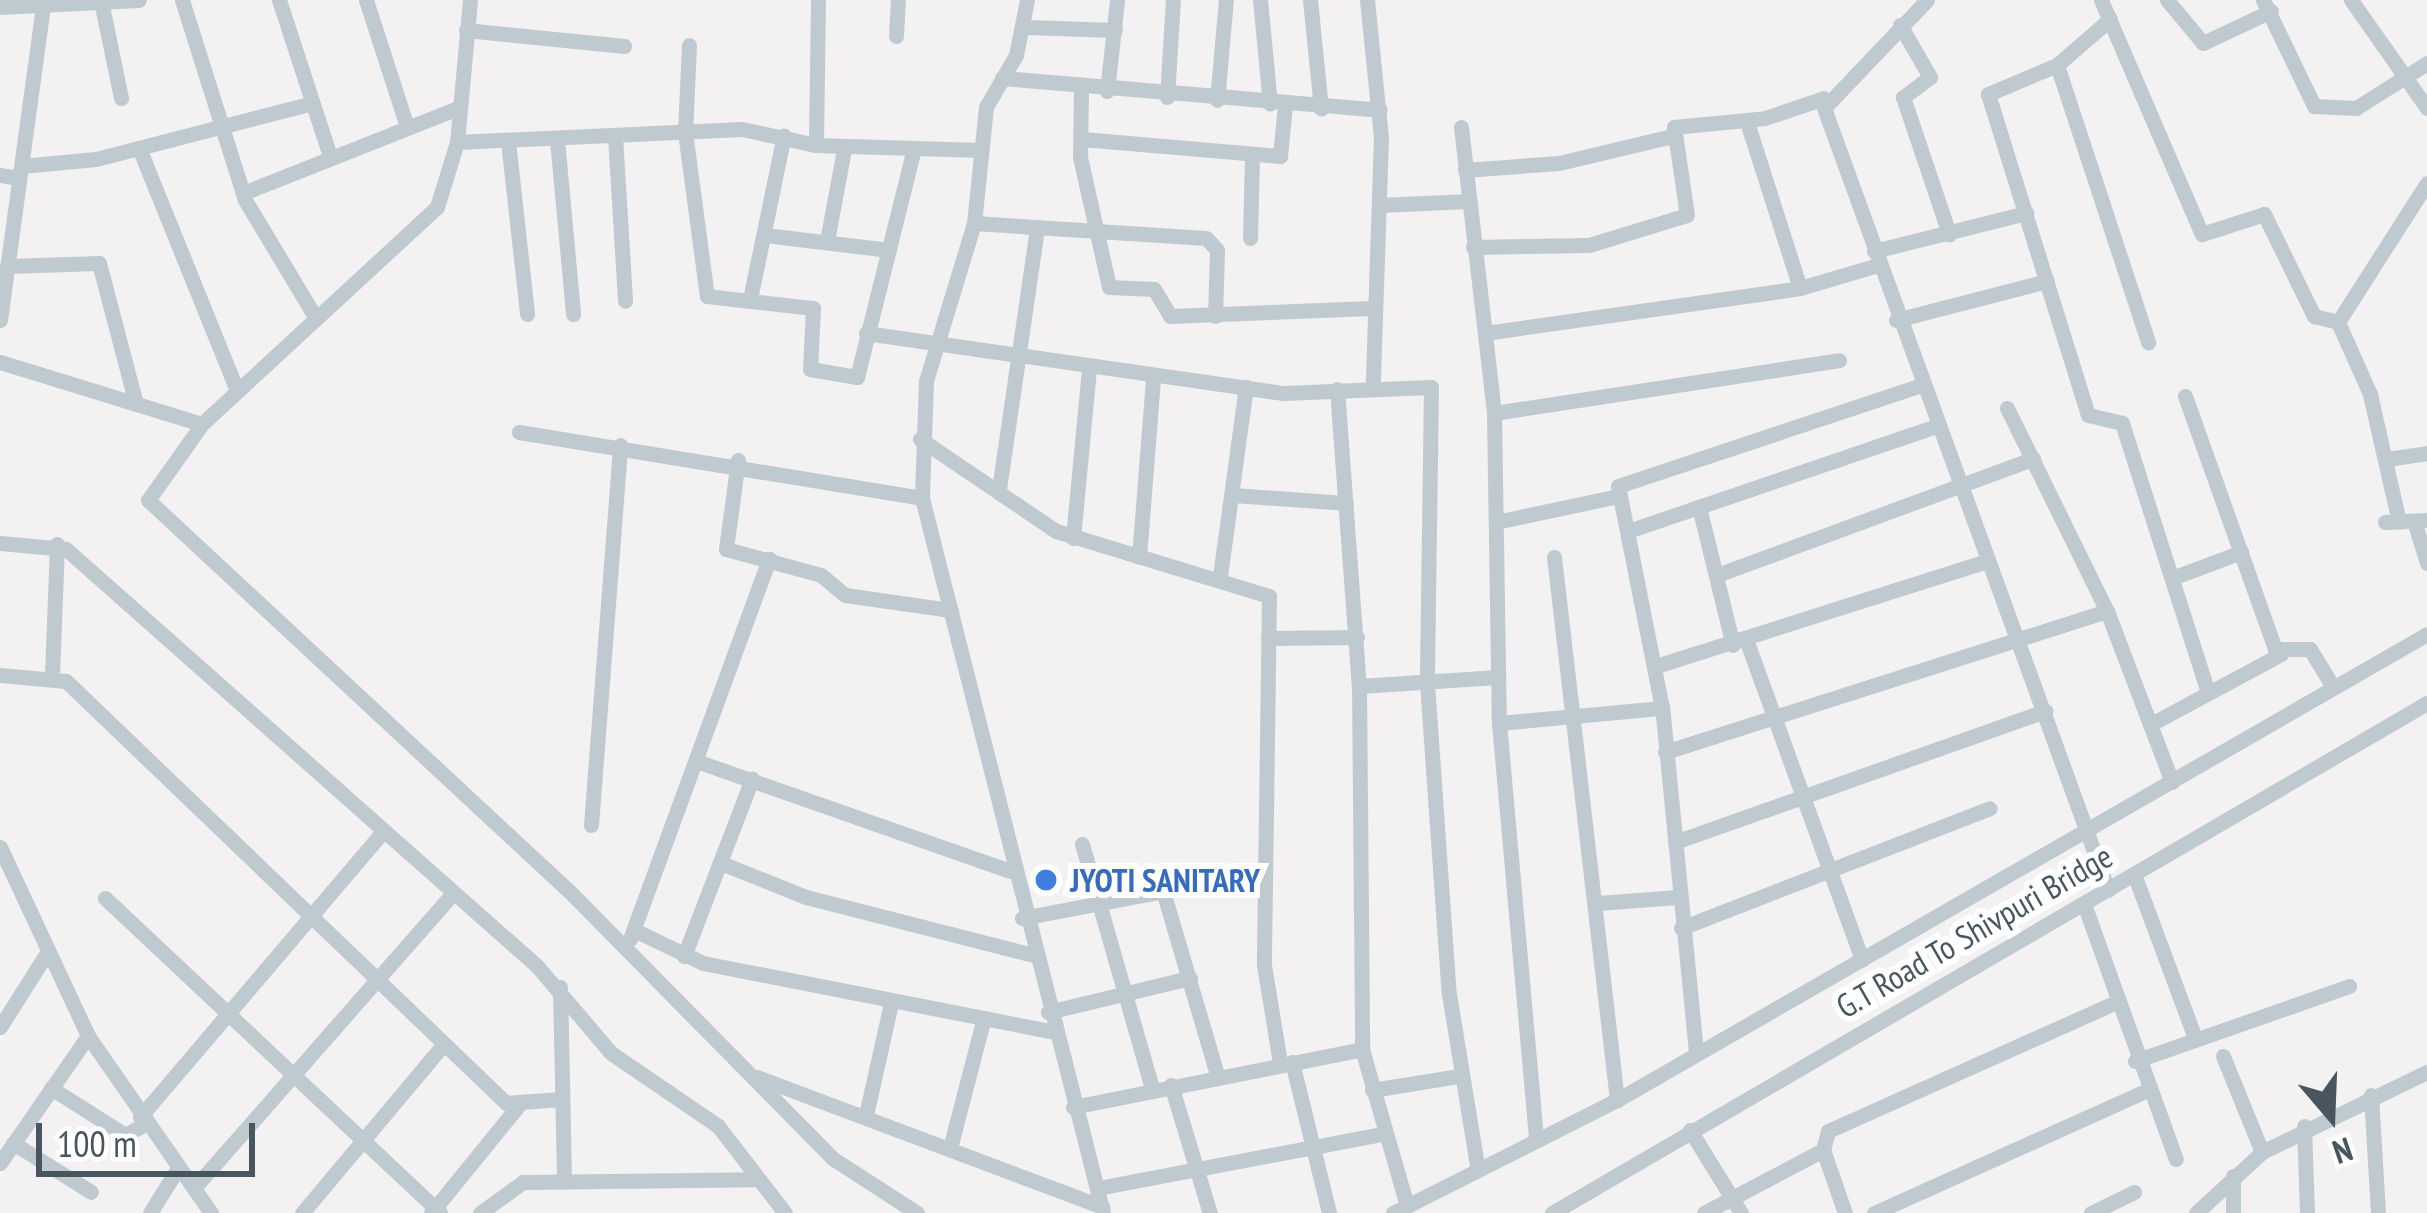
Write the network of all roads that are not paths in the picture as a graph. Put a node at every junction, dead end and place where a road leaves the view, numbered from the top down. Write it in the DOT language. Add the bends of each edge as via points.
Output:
graph roads {
  1 [pos="139,0"];
  2 [pos="182,0"];
  3 [pos="279,0"];
  4 [pos="366,0"];
  5 [pos="470,0"];
  6 [pos="818,0"];
  7 [pos="898,0"];
  8 [pos="1027,0"];
  9 [pos="1117,0"];
  10 [pos="1173,0"];
  11 [pos="1226,0"];
  12 [pos="1260,0"];
  13 [pos="1310,0"];
  14 [pos="1367,0"];
  15 [pos="1927,0"];
  16 [pos="2101,0"];
  17 [pos="2167,0"];
  18 [pos="2351,0"];
  19 [pos="102,6"];
  20 [pos="2267,6"];
  21 [pos="0,7"];
  22 [pos="43,7"];
  23 [pos="2110,19"];
  24 [pos="1900,25"];
  25 [pos="1026,27"];
  26 [pos="466,30"];
  27 [pos="1115,30"];
  28 [pos="896,36"];
  29 [pos="688,45"];
  30 [pos="624,46"];
  31 [pos="2427,63"];
  32 [pos="2057,65"];
  33 [pos="1002,78"];
  34 [pos="2406,78"];
  35 [pos="1082,89"];
  36 [pos="1107,91"];
  37 [pos="1167,97"];
  38 [pos="121,98"];
  39 [pos="1824,98"];
  40 [pos="1217,100"];
  41 [pos="312,103"];
  42 [pos="1278,105"];
  43 [pos="460,107"];
  44 [pos="2427,108"];
  45 [pos="1321,109"];
  46 [pos="1380,110"];
  47 [pos="1748,122"];
  48 [pos="407,127"];
  49 [pos="1460,127"];
  50 [pos="218,130"];
  51 [pos="685,132"];
  52 [pos="784,135"];
  53 [pos="615,136"];
  54 [pos="1672,136"];
  55 [pos="1082,139"];
  56 [pos="557,140"];
  57 [pos="508,141"];
  58 [pos="458,142"];
  59 [pos="816,145"];
  60 [pos="140,148"];
  61 [pos="844,149"];
  62 [pos="981,150"];
  63 [pos="913,152"];
  64 [pos="1252,155"];
  65 [pos="330,156"];
  66 [pos="1465,170"];
  67 [pos="21,172"];
  68 [pos="0,175"];
  69 [pos="2427,183"];
  70 [pos="243,193"];
  71 [pos="1468,201"];
  72 [pos="1380,205"];
  73 [pos="2026,213"];
  74 [pos="974,223"];
  75 [pos="1037,227"];
  76 [pos="1098,231"];
  77 [pos="1949,234"];
  78 [pos="765,235"];
  79 [pos="1250,238"];
  80 [pos="827,241"];
  81 [pos="1473,247"];
  82 [pos="889,250"];
  83 [pos="1876,258"];
  84 [pos="7,266"];
  85 [pos="2047,281"];
  86 [pos="1800,288"];
  87 [pos="751,299"];
  88 [pos="625,301"];
  89 [pos="1371,308"];
  90 [pos="527,314"];
  91 [pos="573,314"];
  92 [pos="1215,316"];
  93 [pos="316,318"];
  94 [pos="0,320"];
  95 [pos="1896,320"];
  96 [pos="2338,322"];
  97 [pos="1485,333"];
  98 [pos="866,334"];
  99 [pos="2149,342"];
  100 [pos="934,345"];
  101 [pos="1016,356"];
  102 [pos="1839,360"];
  103 [pos="0,362"];
  104 [pos="1089,368"];
  105 [pos="1153,378"];
  106 [pos="1373,383"];
  107 [pos="1918,386"];
  108 [pos="1246,387"];
  109 [pos="1337,389"];
  110 [pos="237,391"];
  111 [pos="2185,396"];
  112 [pos="136,404"];
  113 [pos="2007,408"];
  114 [pos="1494,412"];
  115 [pos="202,424"];
  116 [pos="1934,427"];
  117 [pos="519,432"];
  118 [pos="920,439"];
  119 [pos="620,445"];
  120 [pos="2427,453"];
  121 [pos="2033,459"];
  122 [pos="2387,459"];
  123 [pos="738,460"];
  124 [pos="999,489"];
  125 [pos="1957,490"];
  126 [pos="1233,495"];
  127 [pos="1618,496"];
  128 [pos="922,498"];
  129 [pos="1346,503"];
  130 [pos="1699,507"];
  131 [pos="2406,521"];
  132 [pos="1496,522"];
  133 [pos="1628,531"];
  134 [pos="1073,538"];
  135 [pos="0,543"];
  136 [pos="57,544"];
  137 [pos="2241,553"];
  138 [pos="1554,556"];
  139 [pos="1139,557"];
  140 [pos="770,559"];
  141 [pos="1984,562"];
  142 [pos="2427,563"];
  143 [pos="1717,575"];
  144 [pos="1220,576"];
  145 [pos="2172,578"];
  146 [pos="951,610"];
  147 [pos="2107,611"];
  148 [pos="2427,634"];
  149 [pos="1357,637"];
  150 [pos="1268,638"];
  151 [pos="2020,643"];
  152 [pos="1740,644"];
  153 [pos="2281,655"];
  154 [pos="1656,666"];
  155 [pos="0,675"];
  156 [pos="52,675"];
  157 [pos="1498,677"];
  158 [pos="1427,683"];
  159 [pos="1360,686"];
  160 [pos="2333,687"];
  161 [pos="2209,693"];
  162 [pos="2427,703"];
  163 [pos="1662,708"];
  164 [pos="2045,712"];
  165 [pos="1580,716"];
  166 [pos="1769,721"];
  167 [pos="1499,723"];
  168 [pos="2151,724"];
  169 [pos="1665,752"];
  170 [pos="699,762"];
  171 [pos="752,779"];
  172 [pos="2172,782"];
  173 [pos="1797,802"];
  174 [pos="1990,808"];
  175 [pos="591,825"];
  176 [pos="382,832"];
  177 [pos="2086,832"];
  178 [pos="1675,842"];
  179 [pos="1082,844"];
  180 [pos="3,862"];
  181 [pos="721,863"];
  182 [pos="1011,871"];
  183 [pos="1824,874"];
  184 [pos="2134,874"];
  185 [pos="2105,885"];
  186 [pos="452,894"];
  187 [pos="1678,897"];
  188 [pos="105,898"];
  189 [pos="1097,898"];
  190 [pos="1598,903"];
  191 [pos="2084,904"];
  192 [pos="311,917"];
  193 [pos="1022,918"];
  194 [pos="1681,928"];
  195 [pos="634,930"];
  196 [pos="625,950"];
  197 [pos="48,951"];
  198 [pos="1034,955"];
  199 [pos="684,956"];
  200 [pos="1862,960"];
  201 [pos="1190,978"];
  202 [pos="377,982"];
  203 [pos="2349,986"];
  204 [pos="560,987"];
  205 [pos="1125,995"];
  206 [pos="6,1002"];
  207 [pos="891,1003"];
  208 [pos="2114,1003"];
  209 [pos="1048,1012"];
  210 [pos="226,1014"];
  211 [pos="983,1021"];
  212 [pos="0,1027"];
  213 [pos="1054,1031"];
  214 [pos="88,1036"];
  215 [pos="2195,1039"];
  216 [pos="443,1046"];
  217 [pos="1362,1048"];
  218 [pos="1696,1052"];
  219 [pos="2223,1056"];
  220 [pos="2135,1061"];
  221 [pos="1286,1063"];
  222 [pos="2427,1072"];
  223 [pos="292,1073"];
  224 [pos="1217,1075"];
  225 [pos="754,1076"];
  226 [pos="1458,1076"];
  227 [pos="1172,1085"];
  228 [pos="51,1088"];
  229 [pos="1152,1088"];
  230 [pos="1372,1090"];
  231 [pos="2148,1090"];
  232 [pos="2371,1094"];
  233 [pos="562,1099"];
  234 [pos="1617,1100"];
  235 [pos="518,1106"];
  236 [pos="1073,1107"];
  237 [pos="866,1114"];
  238 [pos="142,1121"];
  239 [pos="2304,1126"];
  240 [pos="1690,1130"];
  241 [pos="1385,1133"];
  242 [pos="1536,1139"];
  243 [pos="13,1143"];
  244 [pos="368,1145"];
  245 [pos="950,1148"];
  246 [pos="1311,1148"];
  247 [pos="1823,1150"];
  248 [pos="2262,1152"];
  249 [pos="2176,1159"];
  250 [pos="0,1163"];
  251 [pos="1477,1165"];
  252 [pos="178,1168"];
  253 [pos="1196,1172"];
  254 [pos="2233,1176"];
  255 [pos="758,1179"];
  256 [pos="564,1181"];
  257 [pos="194,1188"];
  258 [pos="1098,1188"];
  259 [pos="91,1192"];
  260 [pos="2134,1192"];
  261 [pos="1732,1197"];
  262 [pos="1400,1209"];
  263 [pos="1102,1210"];
  264 [pos="436,1211"];
  265 [pos="150,1213"];
  266 [pos="211,1213"];
  267 [pos="302,1213"];
  268 [pos="480,1213"];
  269 [pos="785,1213"];
  270 [pos="917,1213"];
  271 [pos="1210,1213"];
  272 [pos="1329,1213"];
  273 [pos="1552,1213"];
  274 [pos="1704,1213"];
  275 [pos="1741,1213"];
  276 [pos="1845,1213"];
  277 [pos="1874,1213"];
  278 [pos="2091,1213"];
  279 [pos="2196,1213"];
  280 [pos="2233,1213"];
  281 [pos="2307,1213"];
  282 [pos="2378,1213"];
  1 -- 19 [label="street"];
  2 -- 50 [label="street"];
  3 -- 41 [label="street"];
  4 -- 48 [label="street"];
  5 -- 26 [label="street"];
  6 -- 59 [label="street"];
  7 -- 28 [label="street"];
  8 -- 25 [label="street"];
  9 -- 27 [label="street"];
  10 -- 37 [label="street"];
  11 -- 40 [label="street"];
  12 -- 42 [label="street"];
  13 -- 45 [label="street"];
  14 -- 46 [label="street"];
  15 -- 24 [label="street"];
  16 -- 23 [label="street"];
  17 -- 20 [label="street" via="2203,43"];
  18 -- 34 [label="street"];
  19 -- 22 [label="street"];
  19 -- 38 [label="street"];
  20 -- 34 [label="street" via="2314,106 2356,108"];
  21 -- 22 [label="street"];
  22 -- 67 [label="street"];
  23 -- 32 [label="street"];
  23 -- 96 [label="street" via="2202,234 2264,214 2314,316"];
  24 -- 39 [label="street"];
  24 -- 77 [label="street" via="1930,77 1903,97"];
  25 -- 27 [label="street"];
  25 -- 33 [label="street"];
  26 -- 30 [label="street"];
  26 -- 43 [label="street"];
  27 -- 36 [label="street"];
  29 -- 51 [label="street"];
  31 -- 34 [label="street"];
  32 -- 73 [label="street" via="1988,94"];
  32 -- 99 [label="street"];
  33 -- 35 [label="street"];
  33 -- 62 [label="street"];
  34 -- 44 [label="street"];
  35 -- 36 [label="street"];
  35 -- 55 [label="street"];
  36 -- 37 [label="street"];
  37 -- 40 [label="street"];
  39 -- 47 [label="street"];
  39 -- 83 [label="street"];
  40 -- 42 [label="street"];
  41 -- 50 [label="street"];
  41 -- 65 [label="street"];
  42 -- 45 [label="street"];
  42 -- 64 [label="street" via="1283,154"];
  43 -- 48 [label="street"];
  43 -- 58 [label="street"];
  45 -- 46 [label="street"];
  46 -- 72 [label="street"];
  47 -- 54 [label="street" via="1679,125"];
  47 -- 86 [label="street"];
  48 -- 65 [label="street"];
  49 -- 66 [label="street"];
  50 -- 60 [label="street"];
  50 -- 70 [label="street"];
  51 -- 52 [label="street"];
  51 -- 53 [label="street"];
  51 -- 87 [label="street" via="707,296"];
  52 -- 59 [label="street"];
  52 -- 78 [label="street"];
  53 -- 56 [label="street"];
  53 -- 88 [label="street"];
  54 -- 66 [label="street"];
  54 -- 81 [label="street" via="1687,215 1589,245"];
  55 -- 64 [label="street"];
  55 -- 76 [label="street"];
  56 -- 57 [label="street"];
  56 -- 91 [label="street"];
  57 -- 58 [label="street"];
  57 -- 90 [label="street"];
  58 -- 93 [label="street" via="428,218"];
  59 -- 61 [label="street"];
  60 -- 67 [label="street"];
  60 -- 110 [label="street"];
  61 -- 63 [label="street"];
  61 -- 80 [label="street"];
  62 -- 63 [label="street"];
  62 -- 74 [label="street"];
  63 -- 82 [label="street"];
  64 -- 79 [label="street"];
  65 -- 70 [label="street"];
  66 -- 71 [label="street"];
  67 -- 68 [label="street"];
  67 -- 84 [label="street"];
  69 -- 96 [label="street"];
  70 -- 93 [label="street"];
  71 -- 72 [label="street"];
  71 -- 81 [label="street"];
  72 -- 89 [label="street"];
  73 -- 77 [label="street"];
  73 -- 85 [label="street"];
  74 -- 75 [label="street"];
  74 -- 100 [label="street"];
  75 -- 76 [label="street"];
  75 -- 101 [label="street"];
  76 -- 92 [label="street" via="1109,287 1154,289 1170,316"];
  76 -- 92 [label="street" via="1210,240"];
  77 -- 83 [label="street"];
  78 -- 80 [label="street"];
  78 -- 87 [label="street"];
  80 -- 82 [label="street"];
  81 -- 97 [label="street"];
  82 -- 98 [label="street"];
  83 -- 86 [label="street"];
  83 -- 95 [label="street"];
  84 -- 94 [label="street"];
  84 -- 112 [label="street" via="99,262"];
  85 -- 95 [label="street"];
  85 -- 145 [label="street" via="2088,415 2122,423"];
  86 -- 97 [label="street"];
  87 -- 98 [label="street" via="813,308 810,370 857,377"];
  89 -- 92 [label="street"];
  89 -- 106 [label="street"];
  93 -- 110 [label="street"];
  95 -- 107 [label="street"];
  96 -- 122 [label="street"];
  97 -- 114 [label="street"];
  98 -- 100 [label="street"];
  100 -- 101 [label="street"];
  100 -- 118 [label="street"];
  101 -- 104 [label="street"];
  101 -- 124 [label="street"];
  102 -- 114 [label="street" via="1685,392"];
  103 -- 112 [label="street"];
  104 -- 105 [label="street"];
  104 -- 134 [label="street"];
  105 -- 108 [label="street"];
  105 -- 139 [label="street"];
  106 -- 109 [label="street"];
  106 -- 158 [label="street" via="1417,380 1437,404"];
  107 -- 116 [label="street"];
  107 -- 127 [label="street" via="1622,482"];
  108 -- 109 [label="street"];
  108 -- 126 [label="street"];
  109 -- 129 [label="street"];
  110 -- 115 [label="street"];
  111 -- 137 [label="street"];
  112 -- 115 [label="street"];
  113 -- 121 [label="street"];
  114 -- 132 [label="street"];
  115 -- 196 [label="street" via="153,479 151,508"];
  116 -- 125 [label="street"];
  116 -- 130 [label="street"];
  117 -- 119 [label="street"];
  118 -- 124 [label="street"];
  118 -- 128 [label="street"];
  119 -- 123 [label="street"];
  119 -- 175 [label="street"];
  120 -- 122 [label="street"];
  121 -- 125 [label="street"];
  121 -- 147 [label="street"];
  122 -- 131 [label="street"];
  123 -- 128 [label="street"];
  123 -- 140 [label="street" via="720,542"];
  124 -- 134 [label="street"];
  125 -- 141 [label="street"];
  125 -- 143 [label="street"];
  126 -- 129 [label="street"];
  126 -- 144 [label="street"];
  127 -- 132 [label="street"];
  127 -- 133 [label="street"];
  128 -- 146 [label="street"];
  129 -- 149 [label="street"];
  130 -- 133 [label="street"];
  130 -- 143 [label="street"];
  131 -- 142 [label="street"];
  132 -- 157 [label="street"];
  133 -- 154 [label="street"];
  134 -- 139 [label="street"];
  135 -- 136 [label="street"];
  136 -- 156 [label="street"];
  136 -- 176 [label="street"];
  137 -- 145 [label="street"];
  137 -- 153 [label="street"];
  138 -- 165 [label="street"];
  139 -- 144 [label="street"];
  140 -- 146 [label="street" via="845,595"];
  140 -- 170 [label="street"];
  141 -- 151 [label="street"];
  141 -- 152 [label="street"];
  143 -- 152 [label="street"];
  144 -- 150 [label="street" via="1266,592"];
  145 -- 161 [label="street"];
  146 -- 182 [label="street"];
  147 -- 151 [label="street"];
  147 -- 168 [label="street"];
  148 -- 160 [label="street"];
  149 -- 150 [label="street"];
  149 -- 159 [label="street"];
  150 -- 221 [label="street" via="1264,965"];
  151 -- 164 [label="street"];
  151 -- 166 [label="street"];
  152 -- 154 [label="street"];
  152 -- 166 [label="street"];
  153 -- 160 [label="street" via="2310,649"];
  153 -- 161 [label="street"];
  154 -- 163 [label="street"];
  155 -- 156 [label="street"];
  156 -- 192 [label="street" via="179,780 211,825"];
  157 -- 158 [label="street"];
  157 -- 167 [label="street"];
  158 -- 159 [label="street"];
  158 -- 226 [label="street"];
  159 -- 217 [label="street"];
  160 -- 172 [label="street"];
  161 -- 168 [label="street"];
  162 -- 184 [label="street, G.T Road To Shivpuri Bridge"];
  163 -- 165 [label="street"];
  163 -- 169 [label="street"];
  164 -- 173 [label="street"];
  164 -- 177 [label="street"];
  165 -- 167 [label="street"];
  165 -- 190 [label="street"];
  166 -- 169 [label="street"];
  166 -- 173 [label="street"];
  167 -- 242 [label="street"];
  168 -- 172 [label="street"];
  169 -- 178 [label="street"];
  170 -- 171 [label="street"];
  170 -- 195 [label="street"];
  171 -- 181 [label="street"];
  171 -- 182 [label="street"];
  172 -- 177 [label="street"];
  173 -- 178 [label="street"];
  173 -- 183 [label="street"];
  174 -- 183 [label="street"];
  176 -- 186 [label="street"];
  176 -- 192 [label="street"];
  177 -- 185 [label="street"];
  177 -- 200 [label="street"];
  178 -- 187 [label="street"];
  179 -- 189 [label="street"];
  180 -- 197 [label="street"];
  181 -- 198 [label="street" via="806,897"];
  181 -- 199 [label="street"];
  182 -- 193 [label="street"];
  183 -- 194 [label="street"];
  183 -- 200 [label="street"];
  184 -- 185 [label="street, G.T Road To Shivpuri Bridge"];
  184 -- 215 [label="street"];
  185 -- 191 [label="street, G.T Road To Shivpuri Bridge"];
  186 -- 202 [label="street"];
  186 -- 204 [label="street"];
  187 -- 190 [label="street"];
  187 -- 194 [label="street"];
  188 -- 210 [label="street"];
  189 -- 193 [label="street"];
  189 -- 201 [label="street" via="1163,891"];
  189 -- 205 [label="street"];
  190 -- 234 [label="street"];
  191 -- 208 [label="street"];
  191 -- 240 [label="street, G.T Road To Shivpuri Bridge"];
  192 -- 202 [label="street"];
  192 -- 210 [label="street"];
  193 -- 198 [label="street"];
  194 -- 218 [label="street"];
  195 -- 196 [label="street"];
  195 -- 199 [label="street"];
  196 -- 225 [label="street"];
  197 -- 206 [label="street"];
  197 -- 214 [label="street"];
  198 -- 209 [label="street"];
  199 -- 207 [label="street"];
  200 -- 218 [label="street"];
  201 -- 205 [label="street"];
  201 -- 224 [label="street"];
  202 -- 216 [label="street"];
  202 -- 223 [label="street"];
  203 -- 215 [label="street"];
  204 -- 233 [label="street"];
  204 -- 255 [label="street" via="611,1052 718,1126"];
  205 -- 209 [label="street"];
  205 -- 229 [label="street"];
  206 -- 212 [label="street"];
  207 -- 211 [label="street"];
  207 -- 237 [label="street"];
  208 -- 220 [label="street"];
  208 -- 247 [label="street" via="1834,1127"];
  209 -- 213 [label="street"];
  210 -- 223 [label="street"];
  210 -- 238 [label="street"];
  211 -- 213 [label="street"];
  211 -- 245 [label="street"];
  213 -- 236 [label="street"];
  214 -- 228 [label="street"];
  214 -- 238 [label="street"];
  215 -- 220 [label="street"];
  216 -- 235 [label="street"];
  216 -- 244 [label="street"];
  217 -- 221 [label="street"];
  217 -- 230 [label="street"];
  218 -- 234 [label="street"];
  219 -- 248 [label="street"];
  220 -- 231 [label="street"];
  221 -- 224 [label="street"];
  221 -- 246 [label="street"];
  222 -- 232 [label="street"];
  223 -- 244 [label="street"];
  223 -- 257 [label="street"];
  224 -- 227 [label="street"];
  225 -- 237 [label="street"];
  225 -- 270 [label="street" via="832,1158"];
  226 -- 230 [label="street"];
  226 -- 251 [label="street"];
  227 -- 229 [label="street"];
  227 -- 253 [label="street"];
  228 -- 238 [label="street" via="125,1135"];
  228 -- 243 [label="street"];
  229 -- 236 [label="street"];
  230 -- 241 [label="street"];
  231 -- 249 [label="street"];
  231 -- 277 [label="street"];
  232 -- 239 [label="street"];
  232 -- 282 [label="street"];
  233 -- 235 [label="street"];
  233 -- 256 [label="street"];
  234 -- 242 [label="street"];
  235 -- 264 [label="street"];
  236 -- 258 [label="street"];
  237 -- 245 [label="street"];
  238 -- 252 [label="street"];
  239 -- 248 [label="street"];
  239 -- 281 [label="street"];
  240 -- 261 [label="street"];
  240 -- 273 [label="street, G.T Road To Shivpuri Bridge"];
  241 -- 246 [label="street"];
  241 -- 262 [label="street"];
  242 -- 251 [label="street"];
  243 -- 250 [label="street"];
  243 -- 259 [label="street"];
  244 -- 264 [label="street"];
  244 -- 267 [label="street"];
  245 -- 263 [label="street"];
  246 -- 253 [label="street"];
  246 -- 272 [label="street"];
  247 -- 261 [label="street"];
  247 -- 276 [label="street"];
  248 -- 254 [label="street"];
  251 -- 262 [label="street"];
  252 -- 257 [label="street"];
  252 -- 265 [label="street"];
  253 -- 258 [label="street"];
  253 -- 271 [label="street"];
  254 -- 279 [label="street"];
  254 -- 280 [label="street"];
  255 -- 256 [label="street"];
  255 -- 269 [label="street"];
  256 -- 268 [label="street" via="512,1186"];
  257 -- 266 [label="street"];
  258 -- 263 [label="street"];
  260 -- 278 [label="street"];
  261 -- 274 [label="street"];
  261 -- 275 [label="street"];
}
